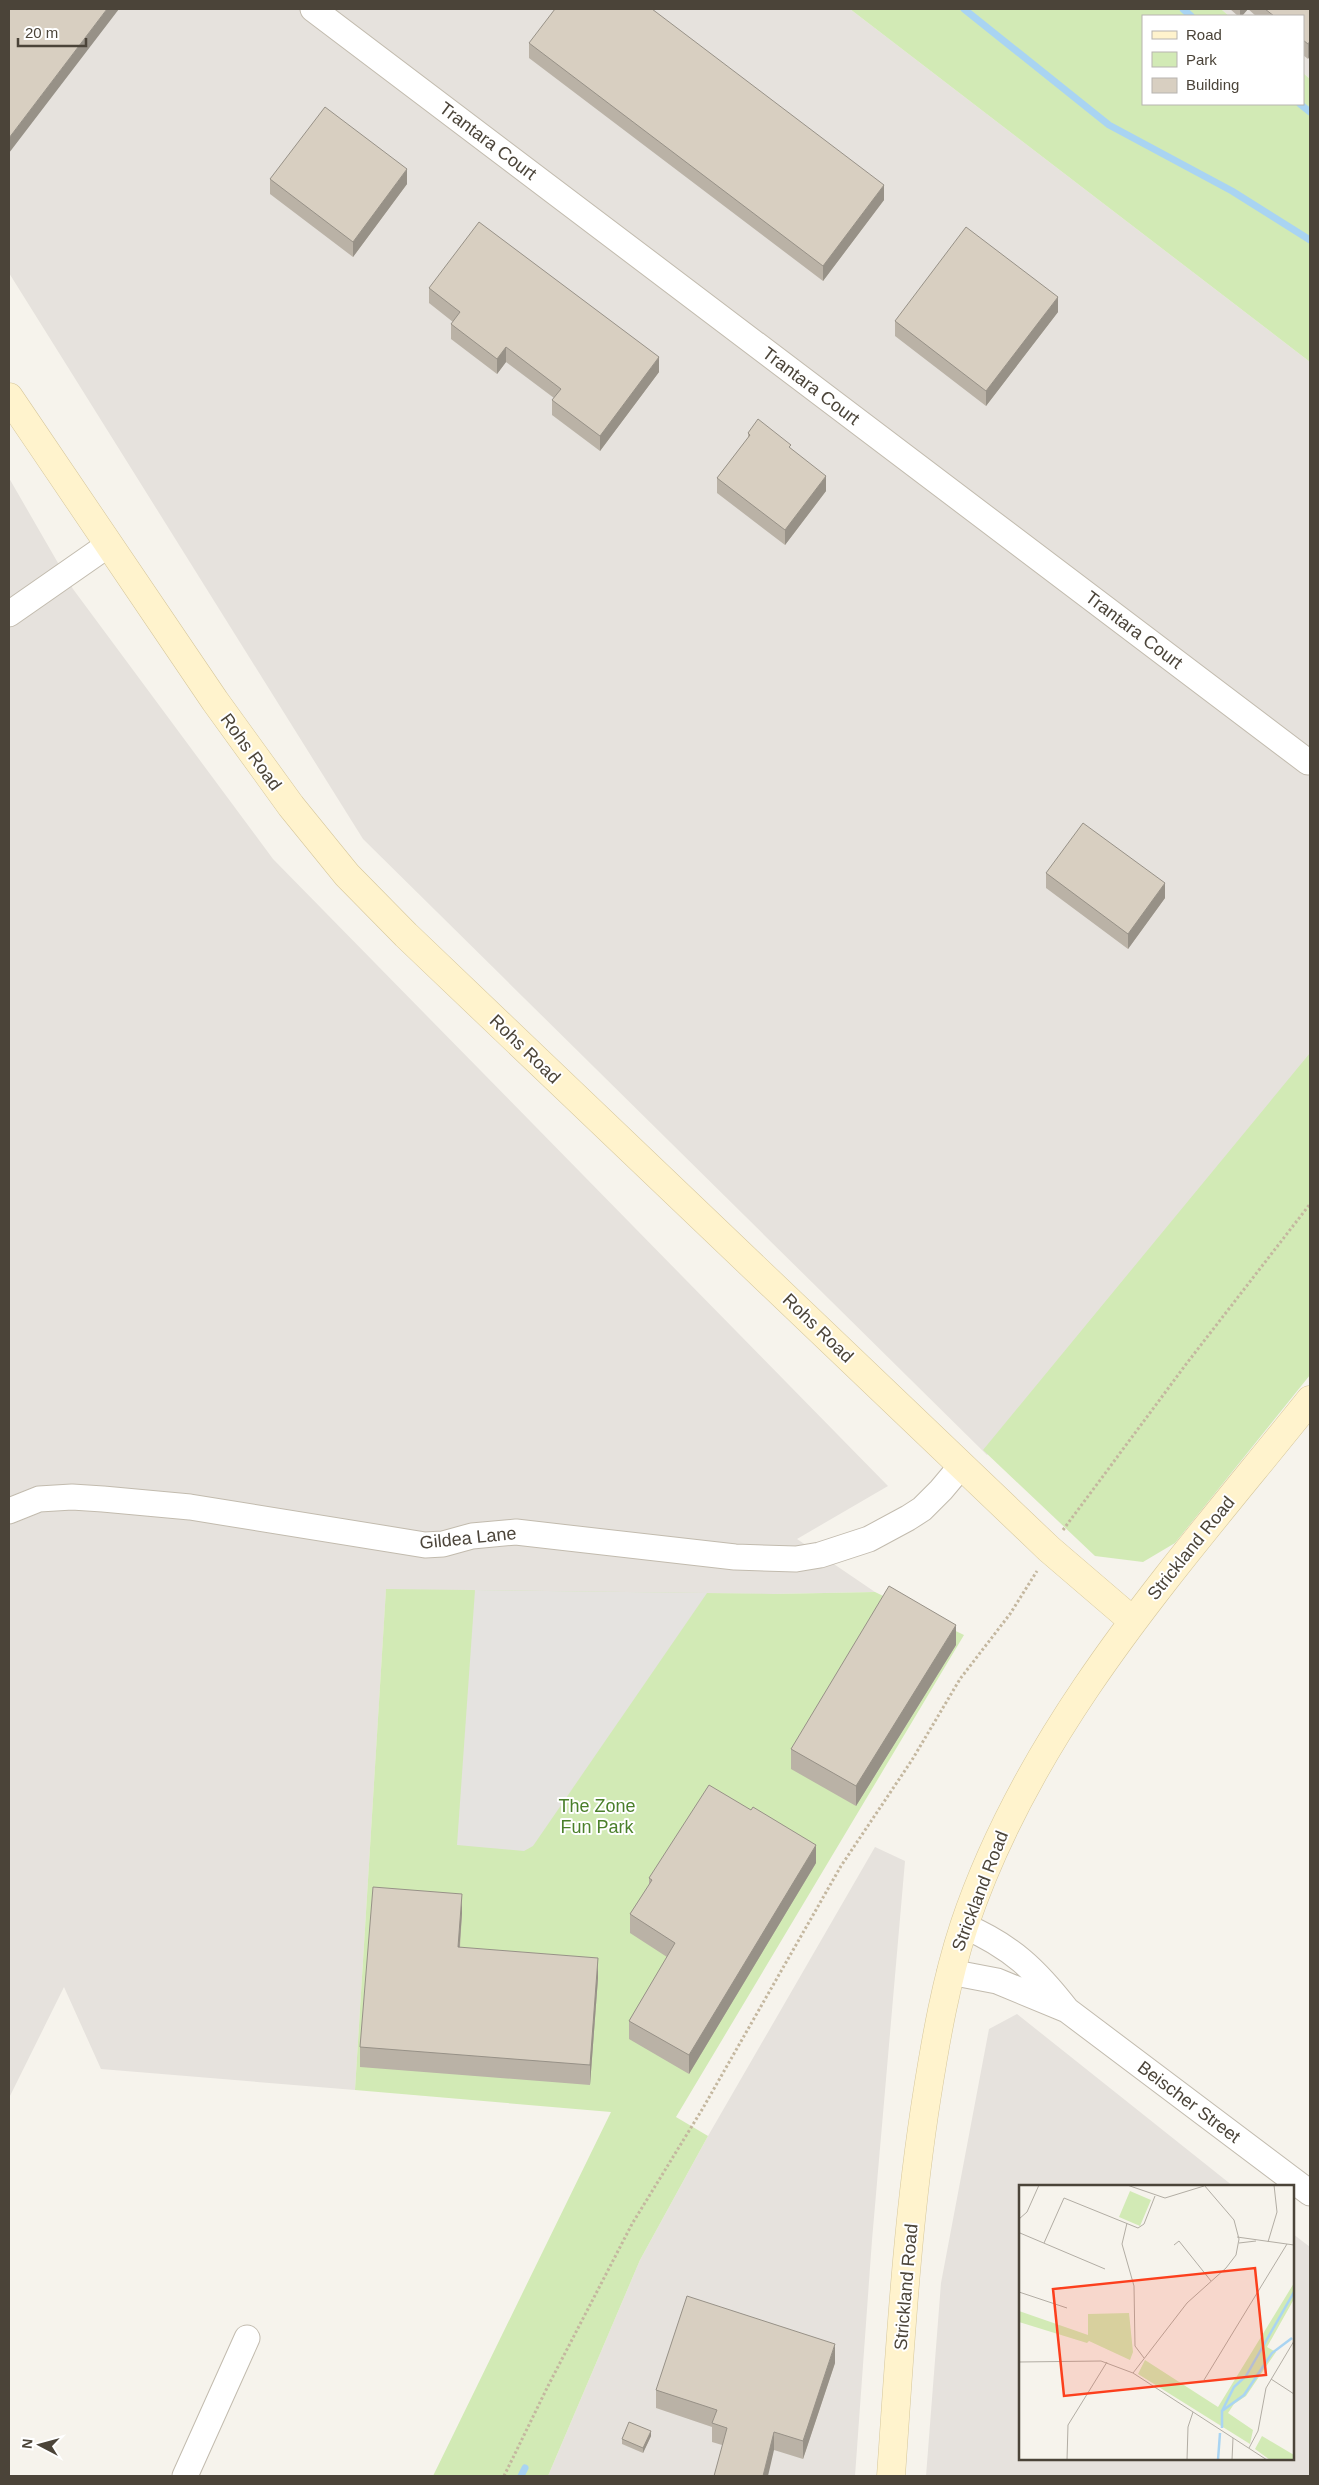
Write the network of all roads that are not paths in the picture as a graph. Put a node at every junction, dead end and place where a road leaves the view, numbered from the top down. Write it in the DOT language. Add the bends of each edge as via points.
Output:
graph roads {
  1 [pos="313,9"];
  2 [pos="9,397"];
  3 [pos="108,545"];
  4 [pos="9,614"];
  5 [pos="1308,762"];
  6 [pos="1310,1400"];
  7 [pos="962,1465"];
  8 [pos="9,1511"];
  9 [pos="1133,1621"];
  10 [pos="964,1926"];
  11 [pos="950,1972"];
  12 [pos="1067,2010"];
  13 [pos="1310,2193"];
  14 [pos="246,2338"];
  15 [pos="185,2476"];
  16 [pos="891,2476"];
  1 -- 5 [label="street, Trantara Court"];
  2 -- 3 [label="main road, Rohs Road"];
  3 -- 4 [label="street"];
  3 -- 7 [label="main road, Rohs Road" via="274,783 347,875"];
  6 -- 9 [label="main road, Strickland Road"];
  7 -- 8 [label="street, Gildea Lane" via="922,1509 889,1530 828,1553 796,1559 735,1557 516,1532 425,1545 190,1507 103,1498 39,1499"];
  7 -- 9 [label="main road, Rohs Road" via="1049,1549"];
  9 -- 10 [label="main road, Strickland Road" via="1077,1699 1042,1755 1004,1830"];
  10 -- 11 [label="main road, Strickland Road"];
  10 -- 12 [label="street, Beischer Street" via="1008,1948 1044,1980"];
  11 -- 12 [label="street, Beischer Street" via="998,1981"];
  11 -- 16 [label="main road, Strickland Road" via="919,2147"];
  12 -- 13 [label="street, Beischer Street"];
  14 -- 15 [label="street"];
}
